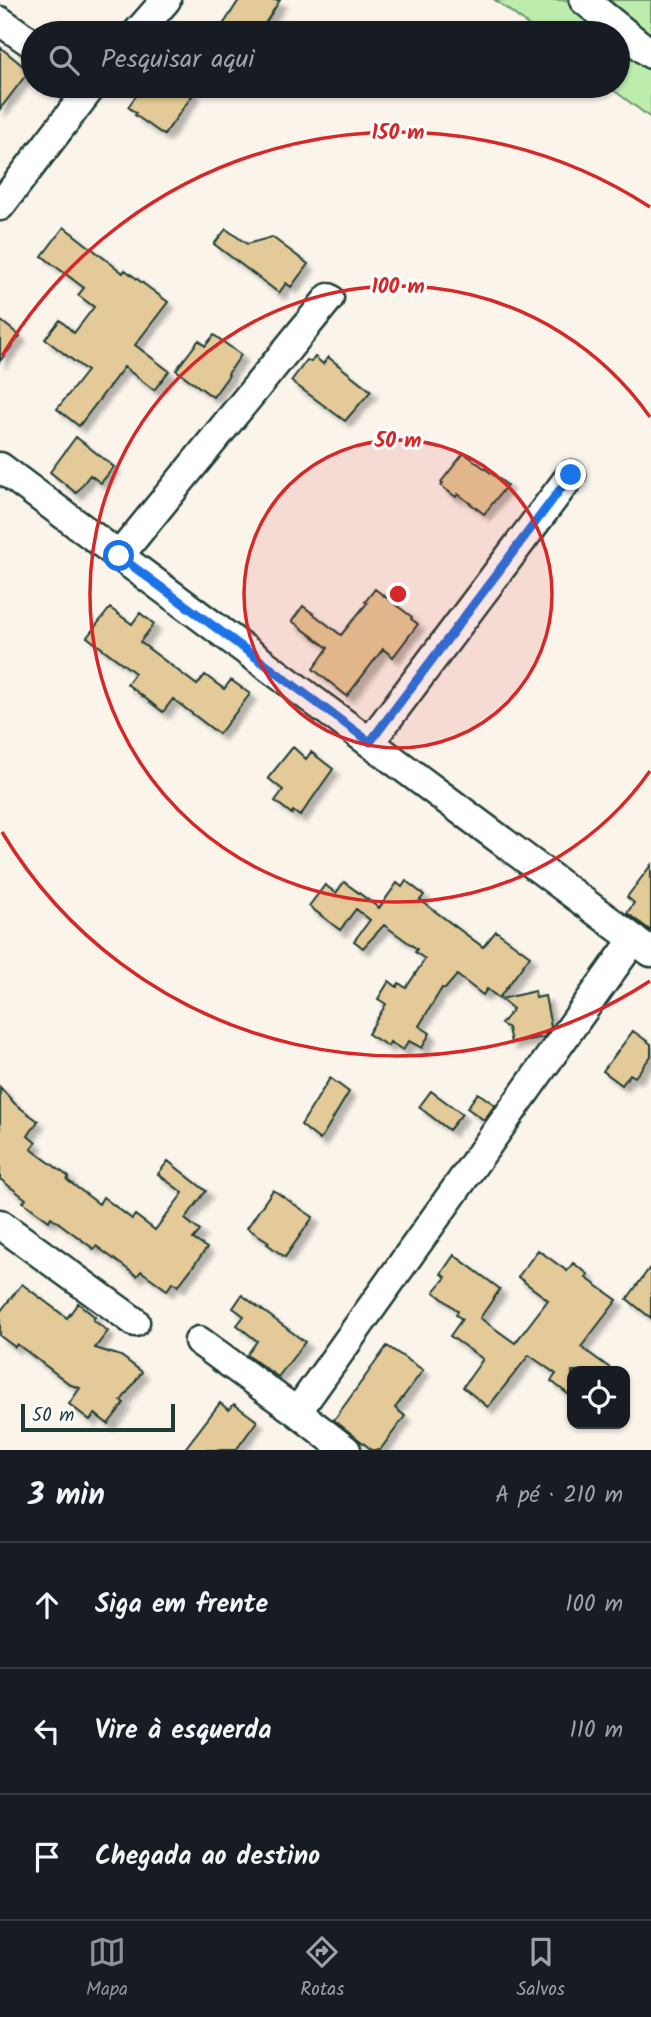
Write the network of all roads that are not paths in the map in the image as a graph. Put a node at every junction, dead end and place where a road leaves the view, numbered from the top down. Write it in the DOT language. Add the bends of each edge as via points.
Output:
graph roads {
  1 [pos="166,0"];
  2 [pos="584,0"];
  3 [pos="0,20"];
  4 [pos="148,21"];
  5 [pos="610,21"];
  6 [pos="21,35"];
  7 [pos="630,37"];
  8 [pos="651,54"];
  9 [pos="83,98"];
  10 [pos="0,206"];
  11 [pos="329,298"];
  12 [pos="0,467"];
  13 [pos="571,475"];
  14 [pos="119,556"];
  15 [pos="370,742"];
  16 [pos="643,945"];
  17 [pos="0,1224"];
  18 [pos="135,1322"];
  19 [pos="199,1341"];
  20 [pos="297,1412"];
  21 [pos="346,1450"];
  1 -- 4 [label="street"];
  2 -- 5 [label="street"];
  3 -- 6 [label="street"];
  7 -- 8 [label="street"];
  9 -- 10 [label="street"];
  11 -- 14 [label="street"];
  12 -- 14 [label="street"];
  13 -- 15 [label="street"];
  14 -- 15 [label="street"];
  15 -- 16 [label="street"];
  16 -- 20 [label="street"];
  17 -- 18 [label="street"];
  19 -- 20 [label="street"];
  20 -- 21 [label="street"];
}
